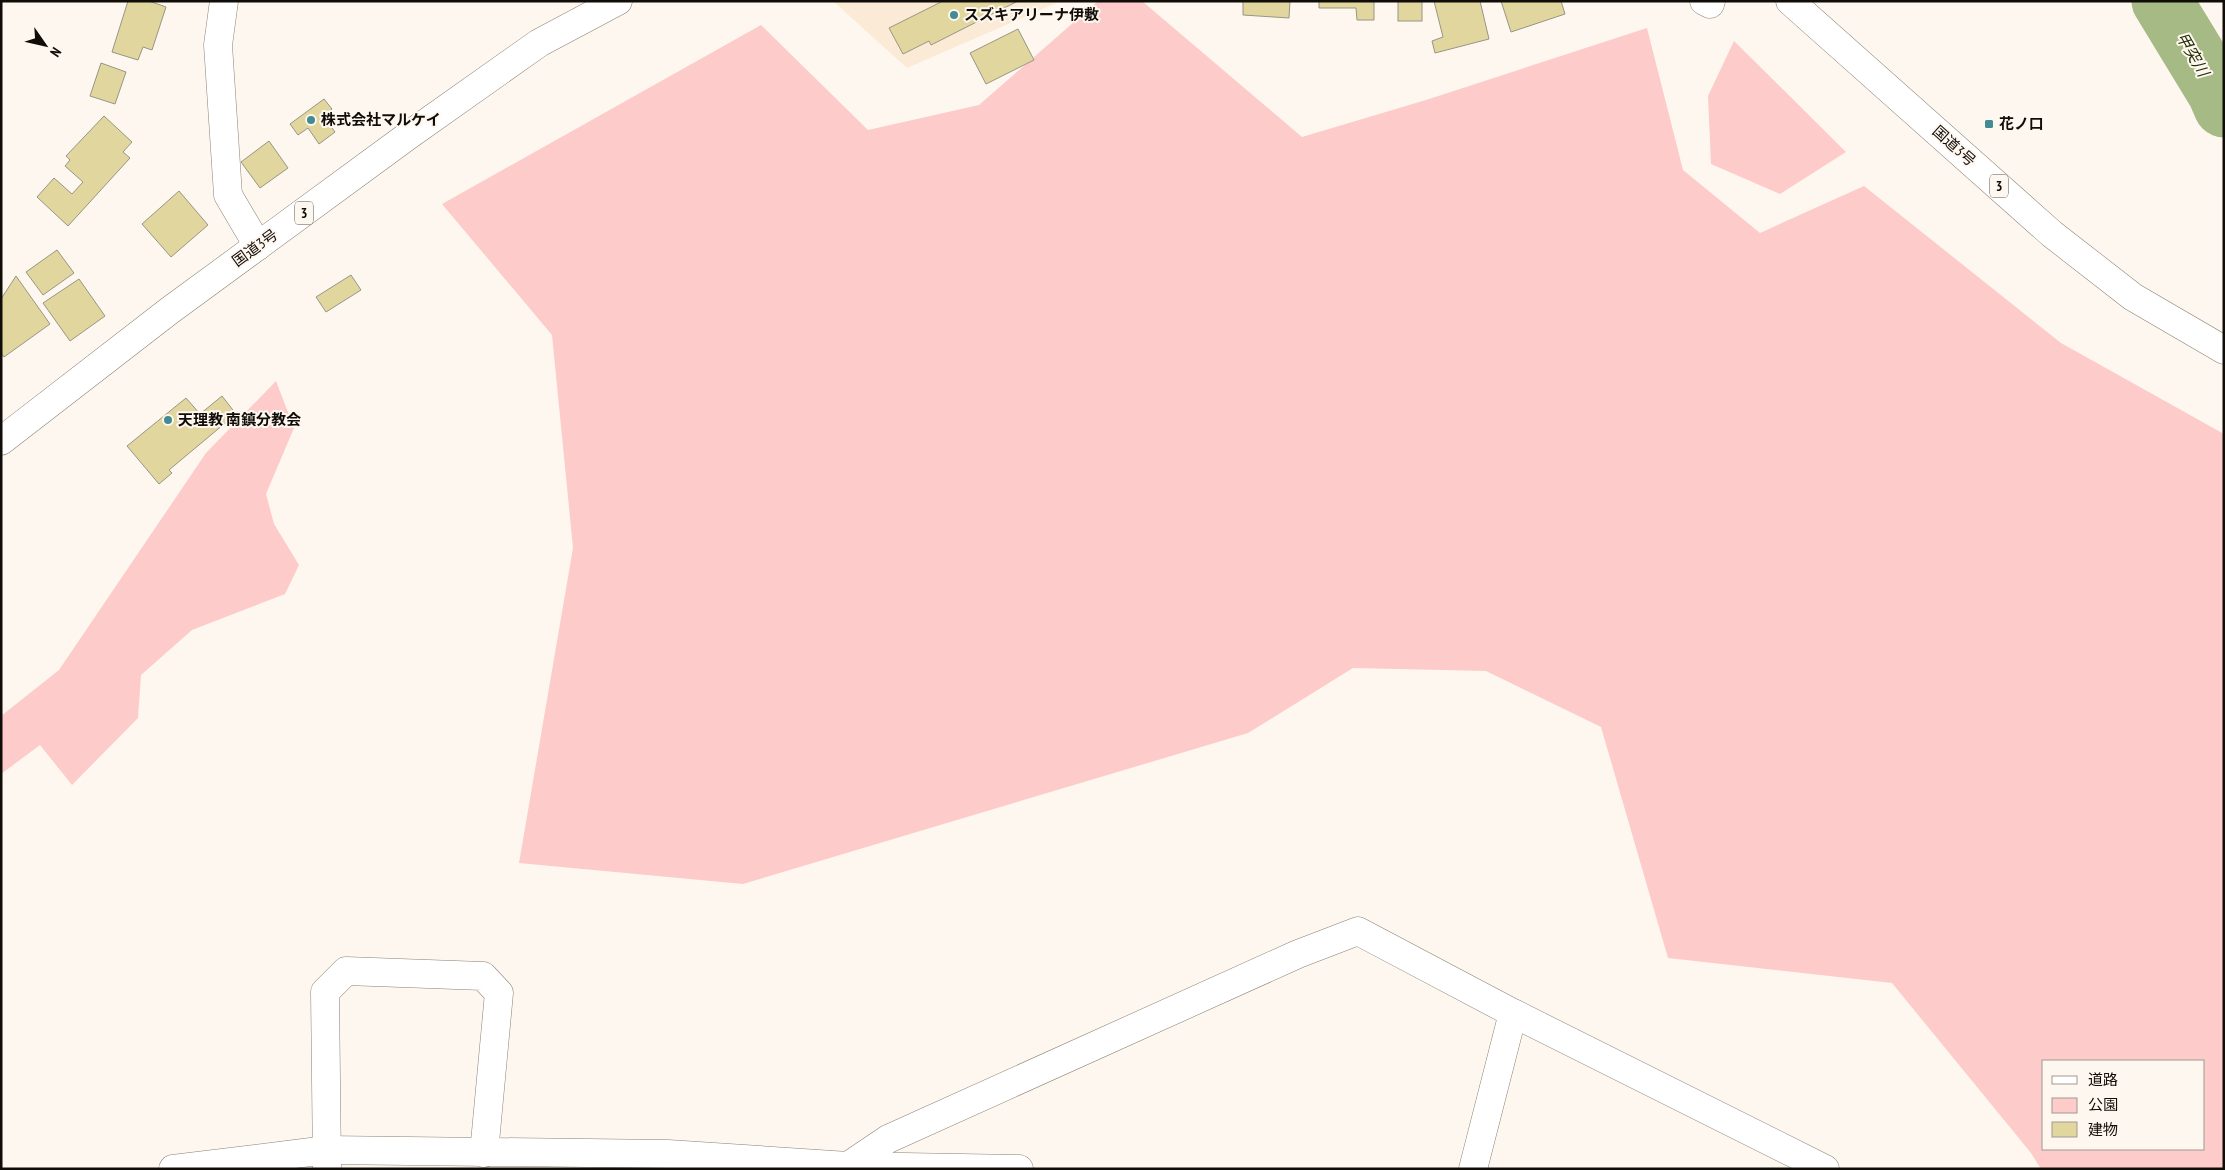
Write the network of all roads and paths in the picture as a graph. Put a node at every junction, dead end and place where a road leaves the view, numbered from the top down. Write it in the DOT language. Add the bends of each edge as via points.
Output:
graph roads {
  1 [pos="224,1"];
  2 [pos="618,1"];
  3 [pos="1704,1"];
  4 [pos="1711,1"];
  5 [pos="1790,1"];
  6 [pos="258,246"];
  7 [pos="2224,350"];
  8 [pos="1,441"];
  9 [pos="1513,1013"];
  10 [pos="484,1153"];
  11 [pos="327,1159"];
  12 [pos="848,1167"];
  13 [pos="173,1169"];
  14 [pos="1020,1169"];
  15 [pos="1473,1169"];
  16 [pos="1825,1169"];
  1 -- 6 [label="main road" via="218,45 228,195"];
  2 -- 6 [label="main road, 国道3号 / 3" via="539,43"];
  3 -- 4 [label="main road" via="1710,4"];
  5 -- 7 [label="main road, 国道3号 / 3" via="2052,234 2133,296"];
  6 -- 8 [label="main road, 国道3号 / 3"];
  9 -- 12 [label="main road" via="1358,931 1298,954 888,1139"];
  9 -- 15 [label="main road"];
  9 -- 16 [label="main road"];
  10 -- 11 [label="main road"];
  10 -- 11 [label="main road" via="499,993 483,976 346,971 325,992"];
  10 -- 12 [label="main road" via="668,1154"];
  11 -- 13 [label="main road"];
  12 -- 14 [label="main road"];
}
